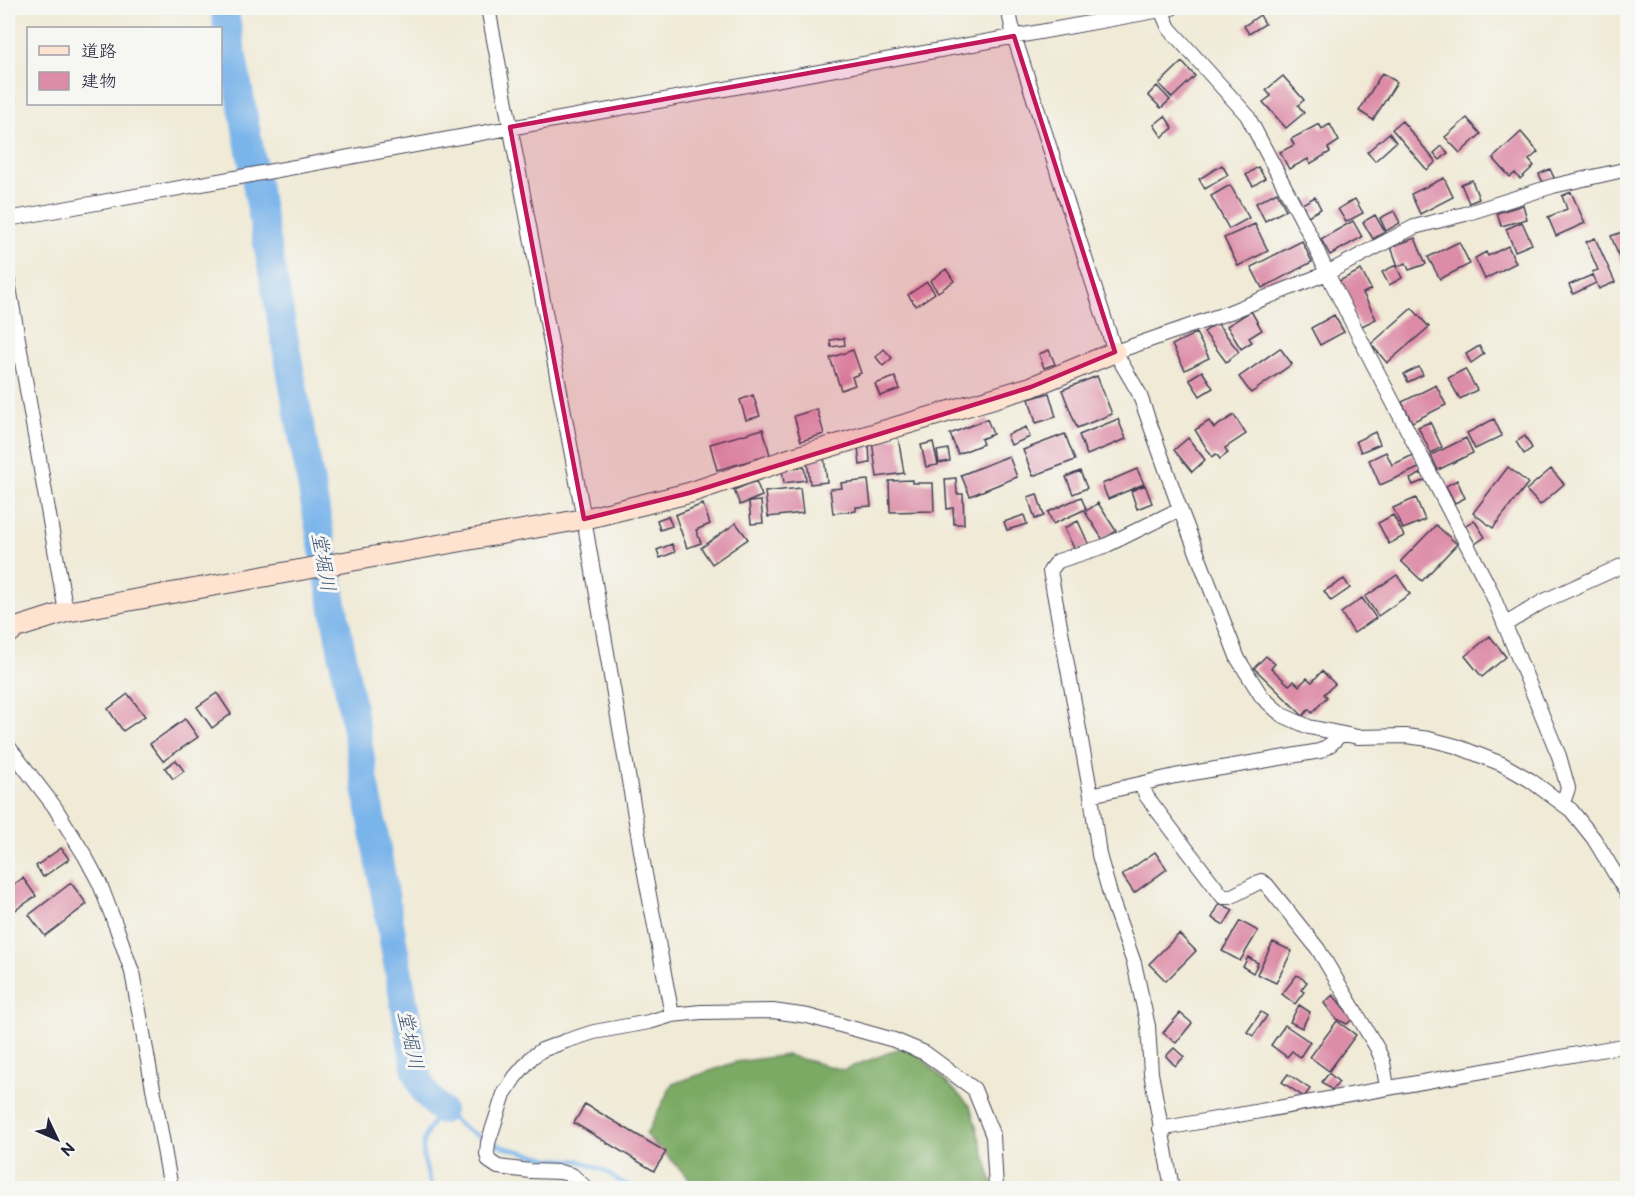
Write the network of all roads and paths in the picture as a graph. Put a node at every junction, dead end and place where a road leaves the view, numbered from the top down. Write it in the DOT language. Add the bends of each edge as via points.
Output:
graph roads {
  1 [pos="488,8"];
  2 [pos="1008,8"];
  3 [pos="1166,9"];
  4 [pos="1014,36"];
  5 [pos="510,127"];
  6 [pos="1628,169"];
  7 [pos="8,219"];
  8 [pos="1327,273"];
  9 [pos="8,282"];
  10 [pos="1115,352"];
  11 [pos="1179,509"];
  12 [pos="584,519"];
  13 [pos="1628,563"];
  14 [pos="66,612"];
  15 [pos="1506,624"];
  16 [pos="8,634"];
  17 [pos="1340,735"];
  18 [pos="8,746"];
  19 [pos="1141,784"];
  20 [pos="1091,795"];
  21 [pos="1563,803"];
  22 [pos="1628,895"];
  23 [pos="672,1015"];
  24 [pos="1628,1045"];
  25 [pos="1387,1088"];
  26 [pos="1160,1129"];
  27 [pos="171,1188"];
  28 [pos="586,1188"];
  29 [pos="996,1188"];
  30 [pos="1172,1188"];
  1 -- 5 [label="street"];
  2 -- 4 [label="street"];
  3 -- 4 [label="street"];
  3 -- 8 [label="street" via="1169,28 1247,115"];
  4 -- 5 [label="street"];
  4 -- 10 [label="street"];
  5 -- 7 [label="street"];
  5 -- 12 [label="street"];
  6 -- 8 [label="street" via="1553,186 1413,227"];
  8 -- 10 [label="street"];
  8 -- 15 [label="street"];
  9 -- 14 [label="street"];
  10 -- 11 [label="street" via="1139,393"];
  10 -- 12 [label="street" via="1030,387 689,493"];
  11 -- 17 [label="street" via="1238,659 1262,697 1282,715"];
  11 -- 20 [label="street" via="1105,546 1058,561 1050,570"];
  12 -- 14 [label="street"];
  12 -- 23 [label="street"];
  13 -- 15 [label="street" via="1542,602"];
  14 -- 16 [label="street"];
  15 -- 21 [label="street" via="1569,788"];
  17 -- 19 [label="street" via="1320,751"];
  17 -- 21 [label="street" via="1406,736 1456,746 1502,764"];
  18 -- 27 [label="street" via="54,806 85,856 117,929 132,972"];
  19 -- 20 [label="street"];
  19 -- 25 [label="street" via="1222,897 1230,897 1261,881 1302,928 1377,1048"];
  20 -- 26 [label="street" via="1099,855 1134,963 1148,1026"];
  21 -- 22 [label="street" via="1594,839"];
  23 -- 28 [label="street" via="594,1032 542,1050 514,1077 504,1094 488,1143 489,1161 498,1167 572,1175"];
  23 -- 29 [label="street" via="789,1012 894,1040 925,1053 974,1089 993,1136"];
  24 -- 25 [label="street"];
  25 -- 26 [label="street"];
  26 -- 30 [label="street"];
}
